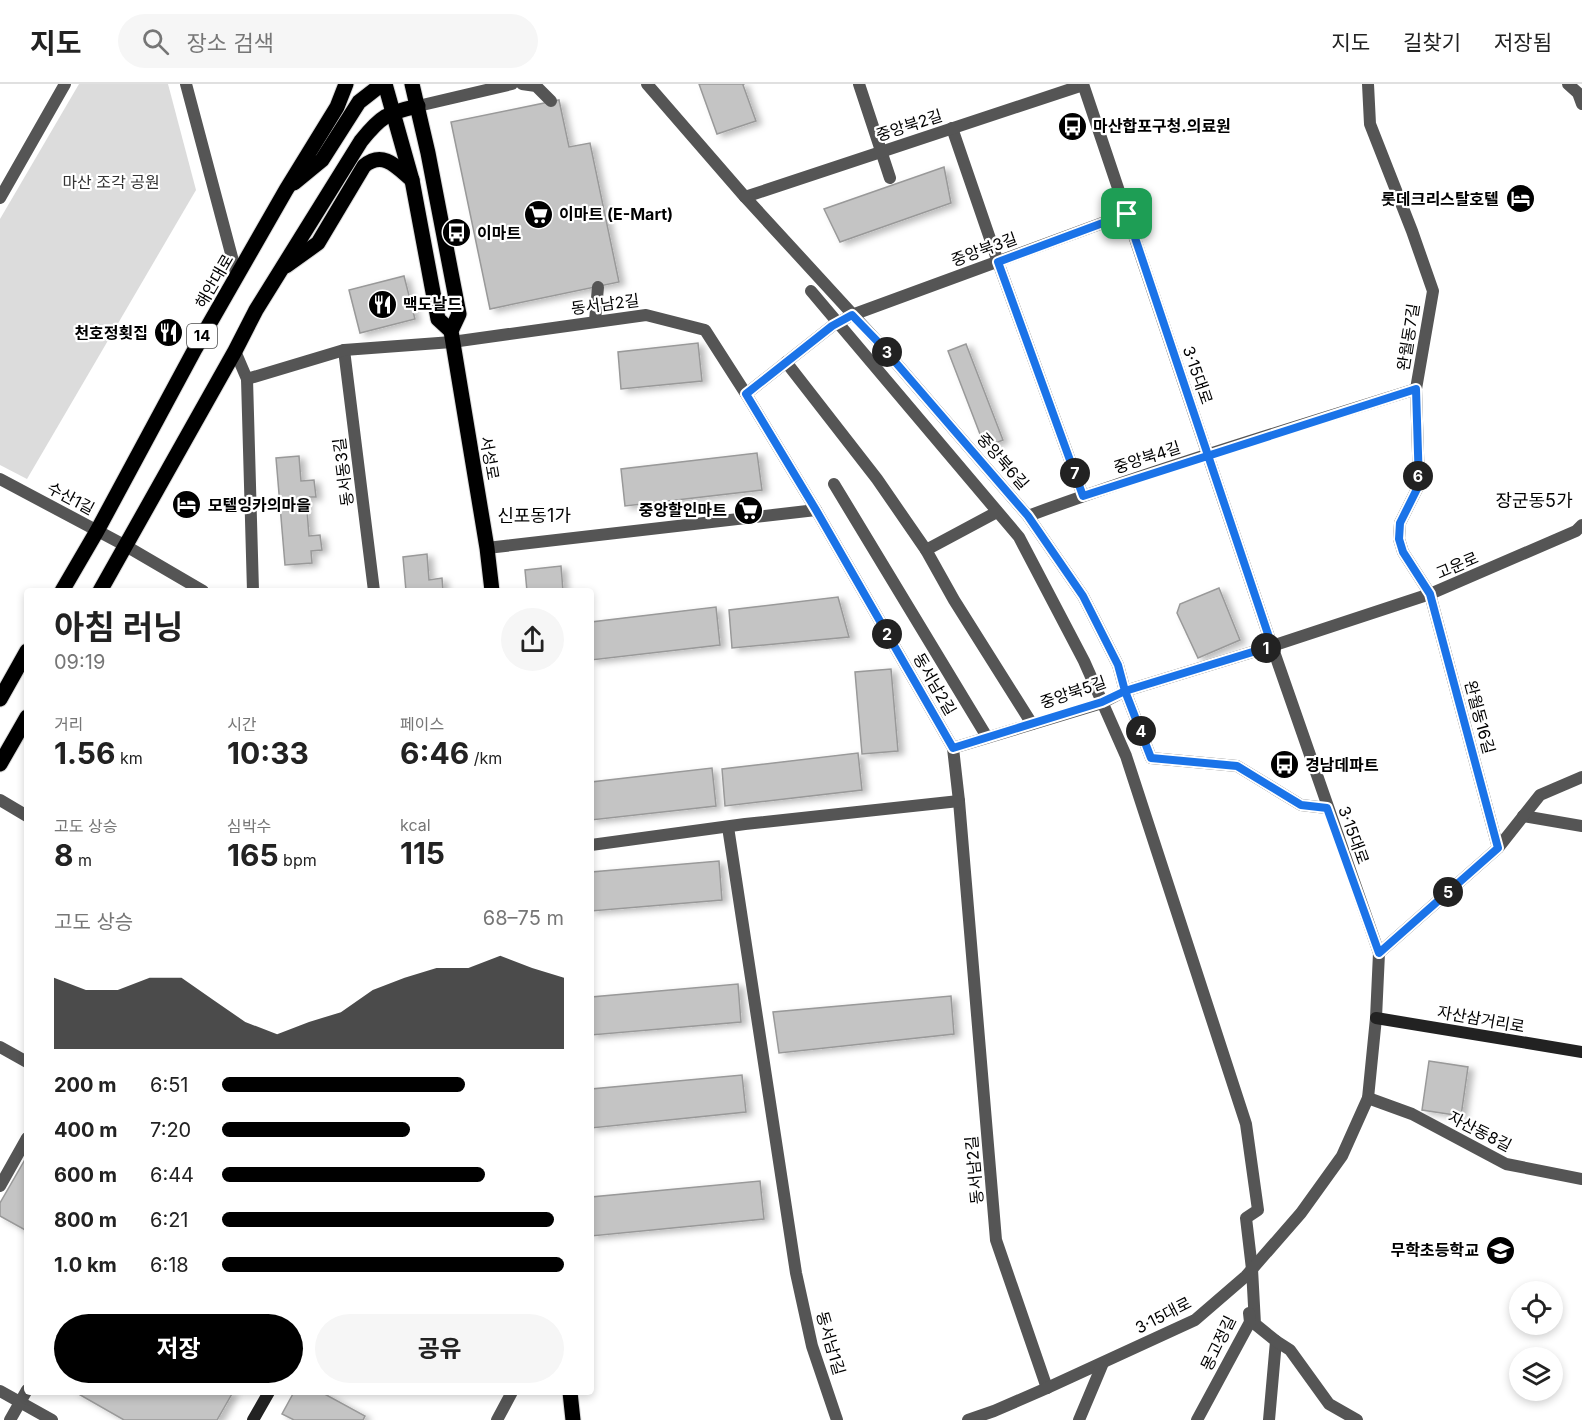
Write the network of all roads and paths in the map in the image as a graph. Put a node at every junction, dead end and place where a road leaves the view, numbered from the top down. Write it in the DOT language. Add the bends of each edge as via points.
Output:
graph roads {
  1 [pos="65,84"];
  2 [pos="186,84"];
  3 [pos="346,84"];
  4 [pos="384,84"];
  5 [pos="412,84"];
  6 [pos="512,84"];
  7 [pos="522,84"];
  8 [pos="647,84"];
  9 [pos="859,84"];
  10 [pos="1083,84"];
  11 [pos="1368,84"];
  12 [pos="1568,84"];
  13 [pos="551,101"];
  14 [pos="1582,104"];
  15 [pos="418,105"];
  16 [pos="393,111"];
  17 [pos="952,128"];
  18 [pos="882,152"];
  19 [pos="890,178"];
  20 [pos="412,180"];
  21 [pos="286,190"];
  22 [pos="745,197"];
  23 [pos="0,198"];
  24 [pos="1127,214"];
  25 [pos="998,262"];
  26 [pos="279,271"];
  27 [pos="237,276"];
  28 [pos="598,287"];
  29 [pos="811,291"];
  30 [pos="852,315"];
  31 [pos="595,321"];
  32 [pos="838,323"];
  33 [pos="452,336"];
  34 [pos="344,350"];
  35 [pos="235,351"];
  36 [pos="786,362"];
  37 [pos="247,379"];
  38 [pos="1416,389"];
  39 [pos="746,394"];
  40 [pos="1208,455"];
  41 [pos="0,479"];
  42 [pos="834,484"];
  43 [pos="1083,496"];
  44 [pos="816,510"];
  45 [pos="997,512"];
  46 [pos="1028,516"];
  47 [pos="1582,525"];
  48 [pos="97,531"];
  49 [pos="126,546"];
  50 [pos="487,548"];
  51 [pos="926,550"];
  52 [pos="64,588"];
  53 [pos="102,588"];
  54 [pos="198,588"];
  55 [pos="254,588"];
  56 [pos="374,588"];
  57 [pos="492,588"];
  58 [pos="1430,594"];
  59 [pos="1272,646"];
  60 [pos="24,656"];
  61 [pos="1125,691"];
  62 [pos="0,699"];
  63 [pos="1102,702"];
  64 [pos="24,722"];
  65 [pos="1032,724"];
  66 [pos="987,737"];
  67 [pos="953,748"];
  68 [pos="0,764"];
  69 [pos="1582,777"];
  70 [pos="0,800"];
  71 [pos="959,801"];
  72 [pos="1327,808"];
  73 [pos="24,814"];
  74 [pos="1523,816"];
  75 [pos="1582,826"];
  76 [pos="728,827"];
  77 [pos="594,845"];
  78 [pos="1498,848"];
  79 [pos="1379,953"];
  80 [pos="1376,1018"];
  81 [pos="0,1047"];
  82 [pos="1582,1052"];
  83 [pos="24,1060"];
  84 [pos="1368,1098"];
  85 [pos="24,1143"];
  86 [pos="1582,1179"];
  87 [pos="0,1186"];
  88 [pos="1249,1272"];
  89 [pos="1276,1341"];
  90 [pos="1103,1363"];
  91 [pos="1047,1388"];
  92 [pos="0,1391"];
  93 [pos="24,1395"];
  94 [pos="267,1395"];
  95 [pos="510,1395"];
  96 [pos="570,1395"];
  97 [pos="20,1402"];
  98 [pos="10,1420"];
  99 [pos="52,1420"];
  100 [pos="253,1420"];
  101 [pos="497,1420"];
  102 [pos="573,1420"];
  103 [pos="837,1420"];
  104 [pos="968,1420"];
  105 [pos="1078,1420"];
  106 [pos="1197,1420"];
  107 [pos="1269,1420"];
  108 [pos="1357,1420"];
  1 -- 23 [label="street"];
  2 -- 27 [label="street"];
  3 -- 21 [label="main road, 해안대로 / 14" via="337,107"];
  4 -- 16 [label="main road"];
  4 -- 21 [label="main road" via="359,102 322,160"];
  5 -- 15 [label="main road, 서성로"];
  6 -- 15 [label="street"];
  7 -- 13 [label="street" via="536,86"];
  8 -- 22 [label="street, 중앙북6길"];
  9 -- 18 [label="street"];
  10 -- 17 [label="street, 중앙북2길"];
  10 -- 24 [label="street, 3·15대로"];
  11 -- 38 [label="street, 완월동7길" via="1370,124 1432,291"];
  12 -- 14 [label="street" via="1578,93"];
  15 -- 16 [label="main road"];
  15 -- 33 [label="main road, 서성로" via="459,314"];
  16 -- 20 [label="main road, 서성로"];
  16 -- 26 [label="main road" via="376,122 361,141"];
  17 -- 18 [label="street, 중앙북2길"];
  17 -- 25 [label="street"];
  18 -- 19 [label="street"];
  18 -- 22 [label="street, 중앙북2길"];
  20 -- 26 [label="main road" via="391,162 371,160 318,243"];
  20 -- 33 [label="main road, 서성로" via="438,319"];
  21 -- 27 [label="main road, 해안대로 / 14"];
  22 -- 30 [label="street, 중앙북6길"];
  24 -- 25 [label="street, 중앙북3길"];
  24 -- 40 [label="street, 3·15대로"];
  25 -- 30 [label="street, 중앙북3길"];
  25 -- 43 [label="street"];
  26 -- 35 [label="main road"];
  27 -- 48 [label="main road, 해안대로 / 14"];
  28 -- 31 [label="street"];
  29 -- 32 [label="street"];
  30 -- 32 [label="street, 중앙북3길"];
  30 -- 46 [label="street, 중앙북6길"];
  31 -- 33 [label="street, 동서남2길"];
  31 -- 39 [label="street, 동서남2길" via="646,315 705,330"];
  32 -- 36 [label="street, 중앙북3길"];
  32 -- 45 [label="street"];
  33 -- 34 [label="street"];
  33 -- 50 [label="main road, 서성로"];
  34 -- 37 [label="street"];
  34 -- 56 [label="street, 동서동3길"];
  35 -- 37 [label="street"];
  35 -- 49 [label="main road"];
  36 -- 39 [label="street, 중앙북3길"];
  36 -- 51 [label="street" via="877,479"];
  37 -- 55 [label="street"];
  38 -- 40 [label="street, 중앙북4길"];
  38 -- 58 [label="street, 완월동7길" via="1419,485 1400,523 1399,539"];
  39 -- 44 [label="street, 동서남2길"];
  40 -- 43 [label="street, 중앙북4길"];
  40 -- 59 [label="street, 3·15대로"];
  41 -- 48 [label="street, 수산1길"];
  42 -- 66 [label="street"];
  43 -- 46 [label="street, 중앙북4길"];
  44 -- 50 [label="street"];
  44 -- 67 [label="street, 동서남2길"];
  45 -- 51 [label="street"];
  45 -- 63 [label="street" via="1019,537"];
  46 -- 61 [label="street, 중앙북6길" via="1083,596 1118,665"];
  47 -- 58 [label="street, 고운로"];
  48 -- 49 [label="street, 수산1길"];
  48 -- 52 [label="main road, 해안대로 / 14"];
  49 -- 53 [label="main road"];
  49 -- 54 [label="street, 수산1길"];
  50 -- 57 [label="main road, 서성로"];
  51 -- 65 [label="street"];
  58 -- 59 [label="street, 고운로"];
  58 -- 78 [label="street, 완월동16길"];
  59 -- 61 [label="street, 중앙북5길"];
  59 -- 72 [label="street, 3·15대로"];
  60 -- 62 [label="main road"];
  61 -- 63 [label="street, 중앙북5길"];
  61 -- 72 [label="street, 중앙북6길" via="1151,758 1237,766 1301,805"];
  63 -- 65 [label="street, 중앙북5길"];
  63 -- 88 [label="street" via="1126,756 1246,1124 1258,1210 1246,1218"];
  64 -- 68 [label="main road"];
  65 -- 66 [label="street, 중앙북5길"];
  66 -- 67 [label="street, 중앙북5길"];
  67 -- 71 [label="street, 동서남2길"];
  69 -- 74 [label="street" via="1540,795"];
  70 -- 73 [label="street"];
  71 -- 76 [label="street"];
  71 -- 91 [label="street, 동서남2길" via="996,1240"];
  72 -- 79 [label="street, 3·15대로"];
  74 -- 75 [label="street"];
  74 -- 78 [label="street"];
  76 -- 77 [label="street"];
  76 -- 103 [label="street, 동서남1길" via="796,1273 812,1346"];
  78 -- 79 [label="street"];
  79 -- 80 [label="street, 3·15대로"];
  80 -- 82 [label="main road, 자산삼거리로"];
  80 -- 84 [label="street, 3·15대로"];
  81 -- 83 [label="street"];
  84 -- 86 [label="street, 자산동8길" via="1412,1114 1506,1164"];
  84 -- 88 [label="street, 3·15대로" via="1342,1156 1301,1213"];
  85 -- 87 [label="street"];
  88 -- 89 [label="street" via="1255,1324"];
  88 -- 90 [label="street, 3·15대로" via="1195,1320"];
  88 -- 106 [label="street, 몽고정길" via="1250,1322"];
  89 -- 107 [label="street"];
  89 -- 108 [label="street" via="1290,1350 1329,1404"];
  90 -- 91 [label="street, 3·15대로"];
  90 -- 105 [label="street"];
  91 -- 104 [label="street, 3·15대로"];
  92 -- 97 [label="street"];
  93 -- 97 [label="street"];
  94 -- 100 [label="main road"];
  95 -- 101 [label="street"];
  96 -- 102 [label="main road"];
  97 -- 98 [label="street"];
  97 -- 99 [label="street"];
}
